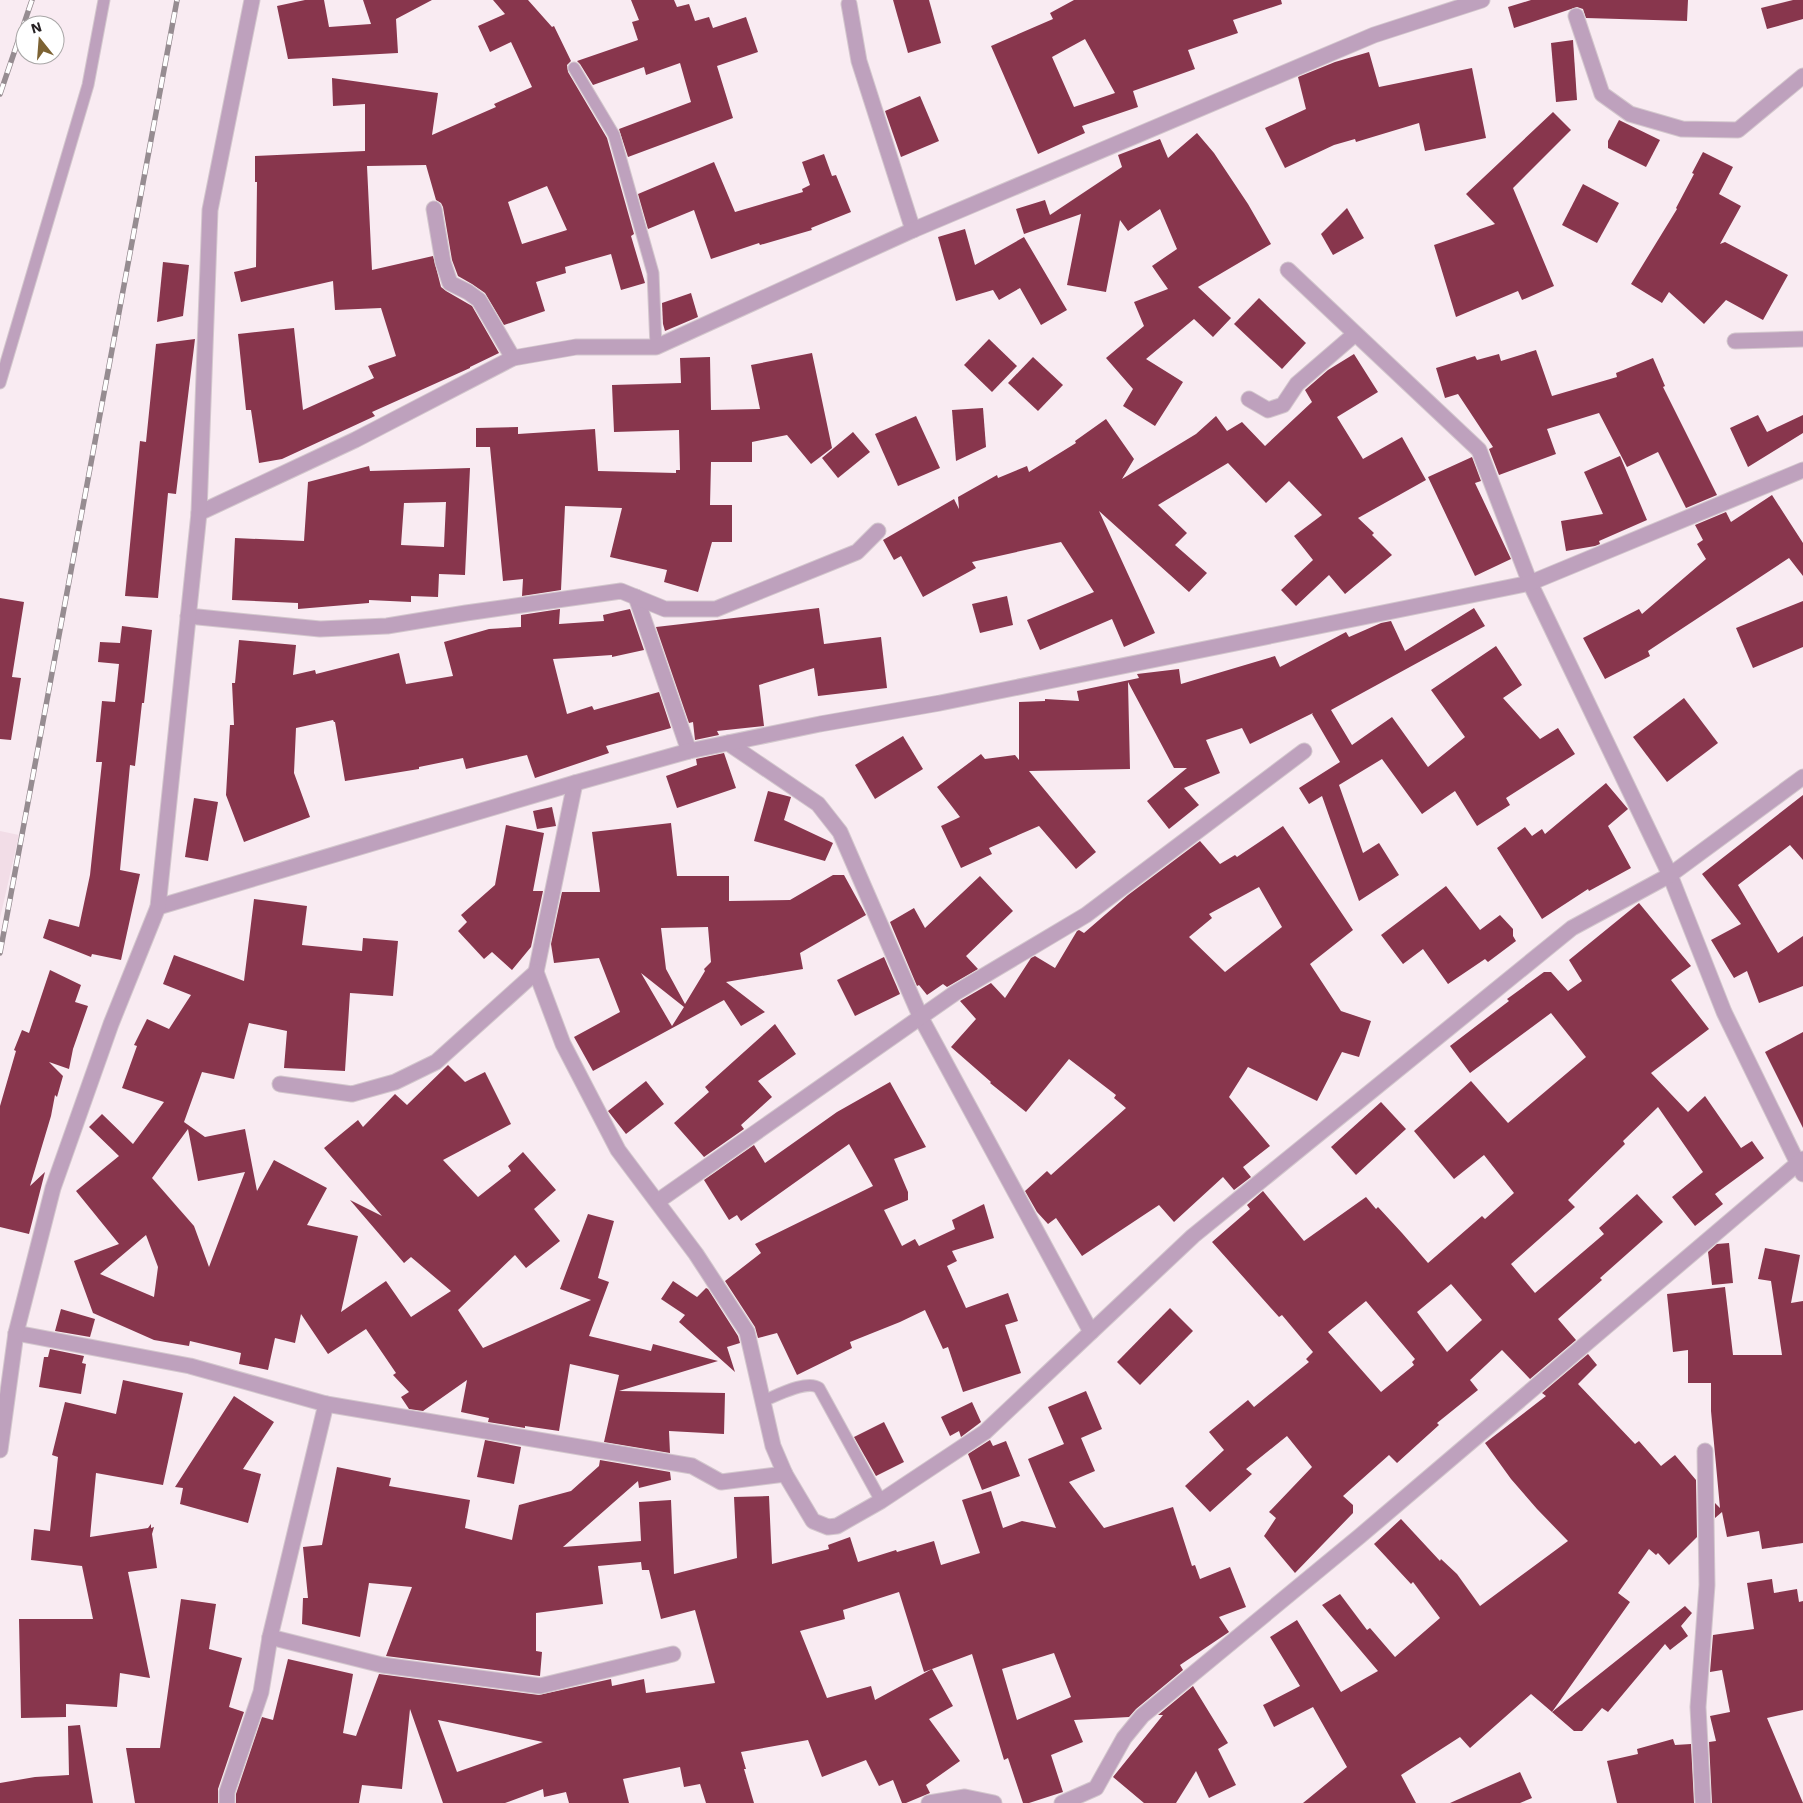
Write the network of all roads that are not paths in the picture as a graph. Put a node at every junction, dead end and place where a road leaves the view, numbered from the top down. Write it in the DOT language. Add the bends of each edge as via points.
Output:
graph roads {
  1 [pos="104,0"];
  2 [pos="252,0"];
  3 [pos="1482,0"];
  4 [pos="849,4"];
  5 [pos="1576,16"];
  6 [pos="574,68"];
  7 [pos="1803,76"];
  8 [pos="434,208"];
  9 [pos="913,230"];
  10 [pos="1288,270"];
  11 [pos="1355,334"];
  12 [pos="1803,339"];
  13 [pos="1735,342"];
  14 [pos="656,347"];
  15 [pos="514,358"];
  16 [pos="0,383"];
  17 [pos="1249,399"];
  18 [pos="1803,470"];
  19 [pos="199,513"];
  20 [pos="878,531"];
  21 [pos="1530,583"];
  22 [pos="636,597"];
  23 [pos="188,616"];
  24 [pos="728,743"];
  25 [pos="1304,751"];
  26 [pos="689,752"];
  27 [pos="1803,777"];
  28 [pos="575,783"];
  29 [pos="1670,875"];
  30 [pos="158,907"];
  31 [pos="536,972"];
  32 [pos="921,1018"];
  33 [pos="280,1084"];
  34 [pos="1801,1165"];
  35 [pos="658,1201"];
  36 [pos="1092,1332"];
  37 [pos="16,1333"];
  38 [pos="763,1401"];
  39 [pos="326,1404"];
  40 [pos="0,1450"];
  41 [pos="1705,1451"];
  42 [pos="785,1474"];
  43 [pos="881,1501"];
  44 [pos="270,1638"];
  45 [pos="674,1654"];
  46 [pos="227,1803"];
  47 [pos="929,1803"];
  48 [pos="994,1803"];
  49 [pos="1062,1803"];
  50 [pos="1703,1803"];
  1 -- 16 [label="lane" via="88,85"];
  2 -- 19 [label="street" via="210,210"];
  3 -- 9 [label="street" via="1374,35"];
  4 -- 9 [label="street" via="859,61"];
  5 -- 7 [label="street" via="1602,94 1630,114 1682,129 1738,130"];
  6 -- 14 [label="lane" via="614,135 653,273"];
  8 -- 15 [label="street" via="450,283 479,300"];
  9 -- 14 [label="street"];
  10 -- 11 [label="street"];
  11 -- 17 [label="street" via="1297,384 1283,405 1268,410"];
  11 -- 21 [label="street" via="1479,450"];
  12 -- 13 [label="street"];
  14 -- 15 [label="street" via="576,347"];
  15 -- 19 [label="street" via="355,440"];
  18 -- 21 [label="street"];
  19 -- 23 [label="street"];
  20 -- 22 [label="street" via="857,552 716,609 665,608"];
  21 -- 24 [label="street"];
  21 -- 29 [label="street"];
  22 -- 23 [label="street" via="621,591 368,627 320,629"];
  22 -- 26 [label="street"];
  23 -- 30 [label="street"];
  24 -- 26 [label="street"];
  24 -- 32 [label="street" via="818,804 840,832"];
  25 -- 32 [label="street" via="1086,915 956,993"];
  26 -- 28 [label="street"];
  27 -- 29 [label="street"];
  28 -- 30 [label="street"];
  28 -- 31 [label="street"];
  29 -- 34 [label="street" via="1724,1012"];
  29 -- 36 [label="street" via="1572,928 1193,1236"];
  30 -- 37 [label="street" via="111,1024 53,1188"];
  31 -- 33 [label="street" via="436,1062 395,1082 352,1094"];
  31 -- 35 [label="street" via="563,1044 618,1150"];
  32 -- 35 [label="street"];
  32 -- 36 [label="street"];
  34 -- 49 [label="street" via="1142,1716 1124,1738 1096,1788"];
  35 -- 38 [label="street" via="747,1332"];
  36 -- 43 [label="street" via="985,1432"];
  37 -- 39 [label="street" via="190,1366"];
  37 -- 40 [label="street"];
  38 -- 42 [label="street" via="773,1446"];
  38 -- 43 [label="lane" via="806,1384 819,1388"];
  39 -- 42 [label="street" via="692,1466 722,1482"];
  39 -- 44 [label="street"];
  41 -- 50 [label="street" via="1707,1585 1698,1707"];
  42 -- 43 [label="street" via="813,1521 820,1525 837,1526"];
  44 -- 45 [label="street" via="382,1665 540,1686"];
  44 -- 46 [label="street" via="261,1692"];
  47 -- 48 [label="street" via="965,1798"];
}
